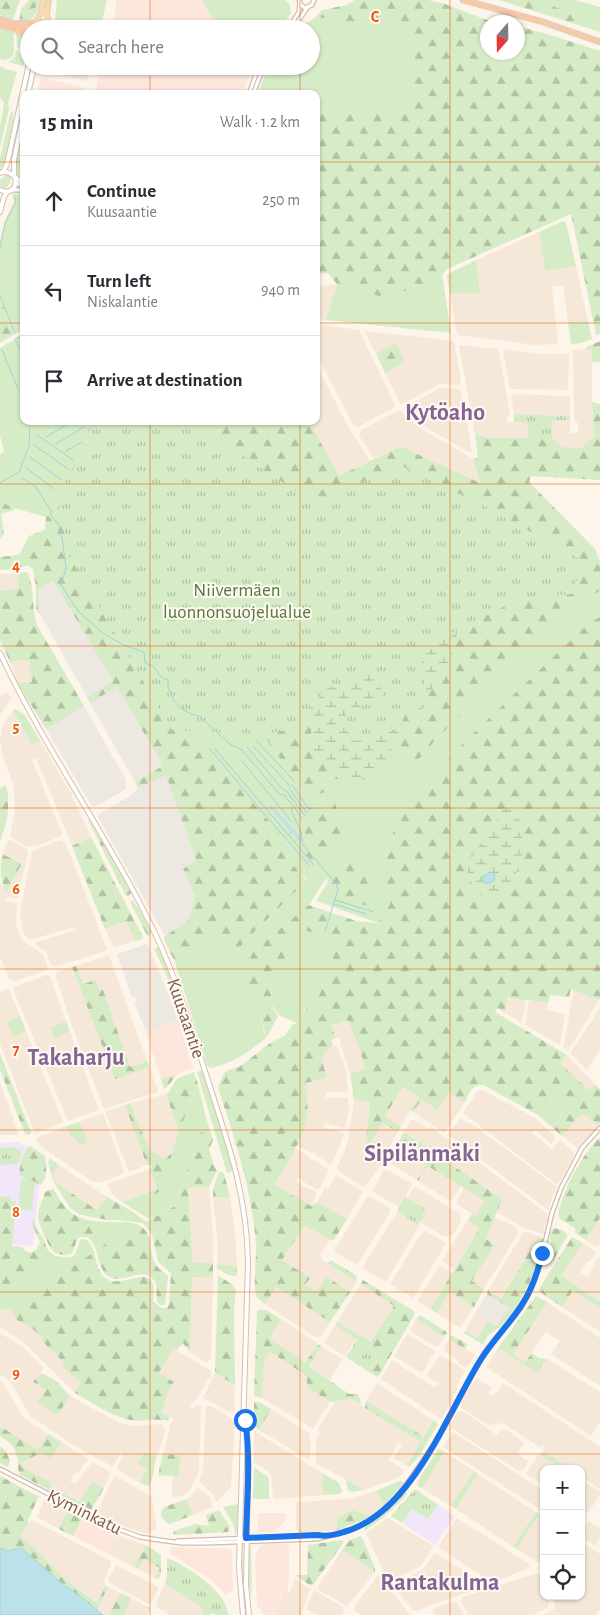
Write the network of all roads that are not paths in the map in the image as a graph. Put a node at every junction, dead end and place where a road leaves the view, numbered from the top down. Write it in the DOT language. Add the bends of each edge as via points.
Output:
graph roads {
  1 [pos="43,0"];
  2 [pos="49,0"];
  3 [pos="314,0"];
  4 [pos="463,0"];
  5 [pos="299,2"];
  6 [pos="307,8"];
  7 [pos="0,19"];
  8 [pos="35,20"];
  9 [pos="48,20"];
  10 [pos="294,20"];
  11 [pos="299,20"];
  12 [pos="20,23"];
  13 [pos="0,25"];
  14 [pos="20,32"];
  15 [pos="600,42"];
  16 [pos="27,75"];
  17 [pos="32,75"];
  18 [pos="256,75"];
  19 [pos="260,75"];
  20 [pos="23,90"];
  21 [pos="29,90"];
  22 [pos="250,90"];
  23 [pos="255,90"];
  24 [pos="20,105"];
  25 [pos="20,131"];
  26 [pos="2,172"];
  27 [pos="15,179"];
  28 [pos="20,182"];
  29 [pos="0,190"];
  30 [pos="20,190"];
  31 [pos="9,191"];
  32 [pos="0,212"];
  33 [pos="0,653"];
  34 [pos="600,1128"];
  35 [pos="245,1420"];
  36 [pos="0,1469"];
  37 [pos="240,1540"];
  38 [pos="246,1540"];
  39 [pos="243,1615"];
  40 [pos="249,1615"];
  1 -- 8 [label="main road" via="40,15"];
  2 -- 9 [label="main road"];
  3 -- 6 [label="street"];
  4 -- 15 [label="highway"];
  5 -- 6 [label="street"];
  5 -- 10 [label="street" via="299,12"];
  6 -- 11 [label="street"];
  7 -- 12 [label="highway" via="10,24"];
  13 -- 14 [label="highway"];
  16 -- 20 [label="main road"];
  17 -- 21 [label="main road"];
  18 -- 22 [label="street"];
  19 -- 23 [label="street"];
  24 -- 26 [label="main road" via="7,164"];
  25 -- 27 [label="main road" via="13,165"];
  26 -- 27 [label="main road" via="8,172"];
  27 -- 28 [label="main road"];
  27 -- 31 [label="main road"];
  29 -- 31 [label="main road"];
  30 -- 31 [label="street"];
  31 -- 32 [label="main road"];
  33 -- 35 [label="main road, Kuusaantie" via="17,690 115,856 152,926 176,983 231,1151 241,1190 248,1247"];
  34 -- 38 [label="street, Kyminkatu" via="582,1148 561,1188 539,1268 521,1308 485,1352 404,1489 382,1512 360,1526 326,1537"];
  35 -- 37 [label="main road, Kuusaantie"];
  35 -- 38 [label="main road, Kuusaantie" via="248,1469"];
  36 -- 37 [label="street, Kyminkatu" via="113,1527 147,1538 181,1543"];
  37 -- 38 [label="street, Kyminkatu"];
  37 -- 39 [label="main road, Kuusaantie"];
  38 -- 40 [label="main road, Kuusaantie"];
}
